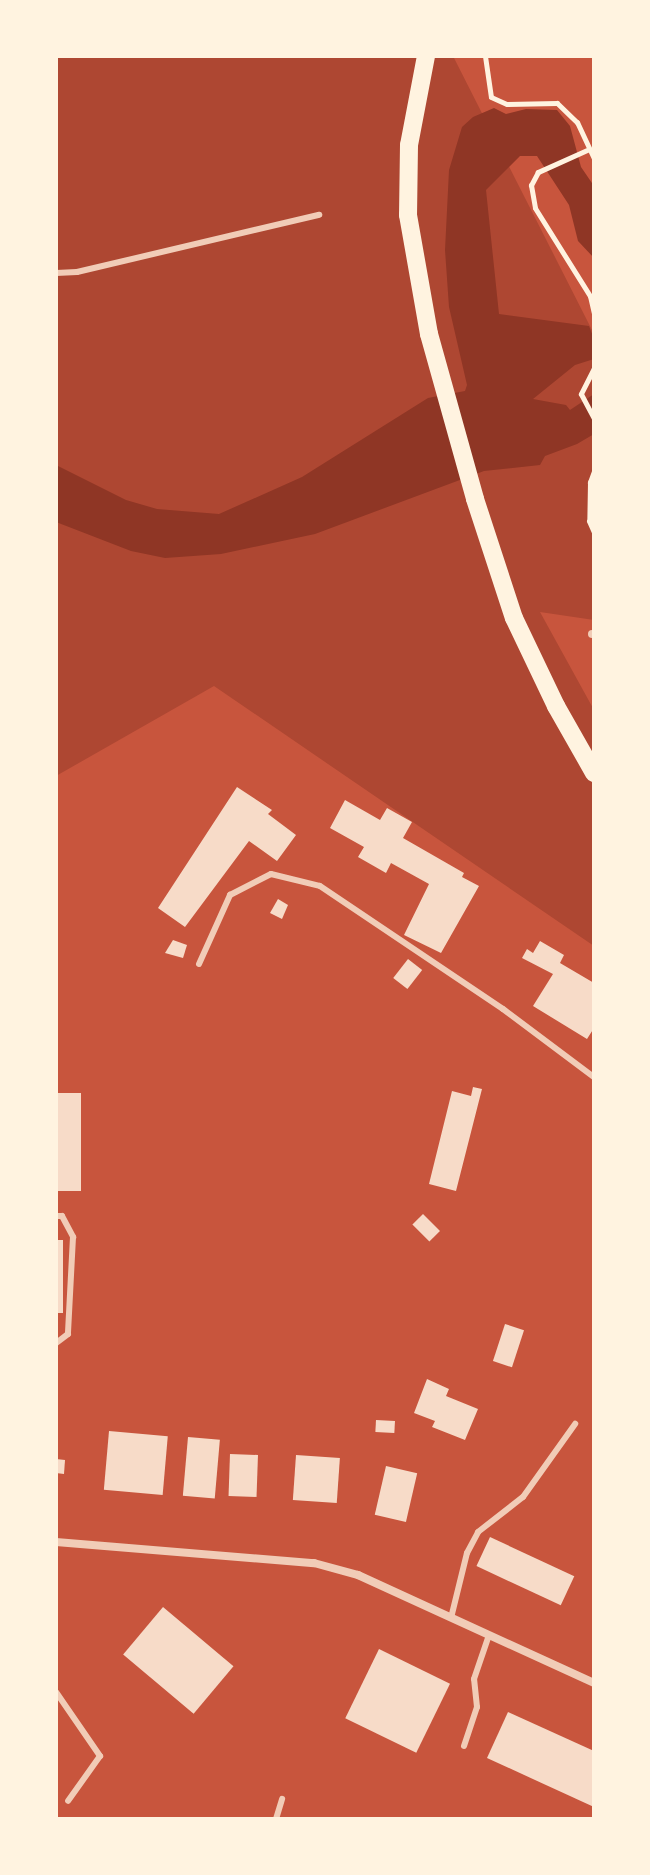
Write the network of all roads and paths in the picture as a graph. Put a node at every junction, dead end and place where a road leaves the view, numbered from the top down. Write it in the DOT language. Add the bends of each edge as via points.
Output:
graph roads {
  1 [pos="426,56"];
  2 [pos="485,56"];
  3 [pos="587,150"];
  4 [pos="594,158"];
  5 [pos="319,215"];
  6 [pos="56,273"];
  7 [pos="594,313"];
  8 [pos="594,368"];
  9 [pos="594,418"];
  10 [pos="594,471"];
  11 [pos="594,532"];
  12 [pos="594,773"];
  13 [pos="199,964"];
  14 [pos="594,1077"];
  15 [pos="56,1216"];
  16 [pos="56,1343"];
  17 [pos="575,1424"];
  18 [pos="56,1542"];
  19 [pos="451,1618"];
  20 [pos="489,1635"];
  21 [pos="594,1683"];
  22 [pos="56,1692"];
  23 [pos="464,1746"];
  24 [pos="282,1799"];
  25 [pos="68,1801"];
  26 [pos="276,1819"];
  1 -- 12 [label="main road" via="409,145 408,215 421,299 475,499 514,618"];
  2 -- 3 [label="path" via="491,97 507,104 557,103 577,122"];
  3 -- 4 [label="path"];
  3 -- 7 [label="path" via="538,172 531,185 535,208 590,296"];
  5 -- 6 [label="lane"];
  8 -- 9 [label="path" via="581,394"];
  10 -- 11 [label="path" via="589,521"];
  13 -- 14 [label="lane" via="230,895 271,874 320,886"];
  15 -- 16 [label="lane" via="62,1216 73,1237 68,1334"];
  17 -- 19 [label="lane" via="523,1497 478,1532 467,1553"];
  18 -- 19 [label="street" via="314,1563 358,1575"];
  19 -- 20 [label="street"];
  20 -- 21 [label="street"];
  20 -- 23 [label="lane" via="474,1679 477,1707"];
  22 -- 25 [label="lane" via="100,1756"];
  24 -- 26 [label="lane"];
}
